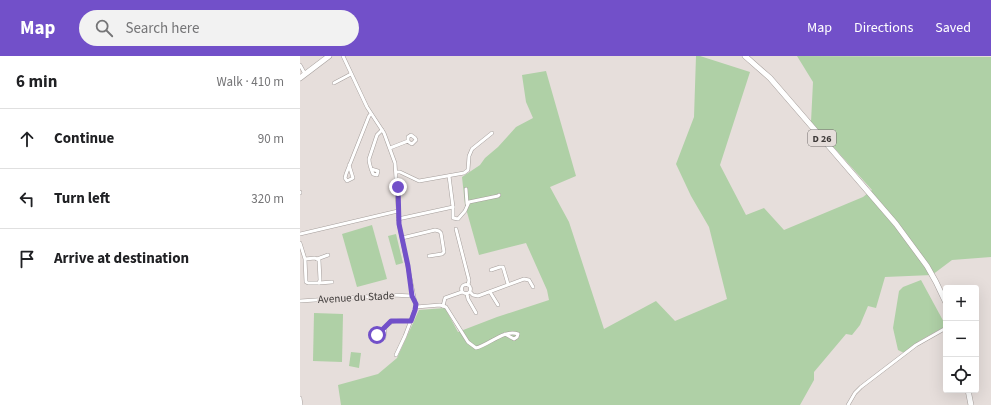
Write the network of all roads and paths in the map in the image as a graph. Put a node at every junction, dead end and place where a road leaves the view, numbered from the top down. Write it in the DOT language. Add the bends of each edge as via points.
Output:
graph roads {
  1 [pos="328,56"];
  2 [pos="343,56"];
  3 [pos="744,56"];
  4 [pos="300,65"];
  5 [pos="305,74"];
  6 [pos="351,74"];
  7 [pos="300,78"];
  8 [pos="334,82"];
  9 [pos="371,114"];
  10 [pos="382,130"];
  11 [pos="492,133"];
  12 [pos="408,141"];
  13 [pos="390,148"];
  14 [pos="349,165"];
  15 [pos="371,169"];
  16 [pos="397,172"];
  17 [pos="449,176"];
  18 [pos="466,189"];
  19 [pos="499,195"];
  20 [pos="468,204"];
  21 [pos="453,207"];
  22 [pos="398,210"];
  23 [pos="398,219"];
  24 [pos="456,229"];
  25 [pos="300,234"];
  26 [pos="402,238"];
  27 [pos="300,243"];
  28 [pos="328,255"];
  29 [pos="429,256"];
  30 [pos="304,259"];
  31 [pos="317,259"];
  32 [pos="491,270"];
  33 [pos="332,282"];
  34 [pos="318,283"];
  35 [pos="508,284"];
  36 [pos="468,285"];
  37 [pos="533,287"];
  38 [pos="462,292"];
  39 [pos="490,292"];
  40 [pos="468,293"];
  41 [pos="412,296"];
  42 [pos="943,297"];
  43 [pos="300,301"];
  44 [pos="498,305"];
  45 [pos="443,306"];
  46 [pos="416,307"];
  47 [pos="476,313"];
  48 [pos="411,321"];
  49 [pos="384,328"];
  50 [pos="943,330"];
  51 [pos="505,334"];
  52 [pos="396,355"];
  53 [pos="969,393"];
  54 [pos="300,398"];
  55 [pos="301,405"];
  56 [pos="848,405"];
  57 [pos="971,405"];
  1 -- 5 [label="main road"];
  2 -- 6 [label="street"];
  3 -- 42 [label="main road, D 26" via="770,78 896,224 927,266"];
  4 -- 5 [label="street"];
  5 -- 7 [label="main road"];
  6 -- 8 [label="street"];
  6 -- 9 [label="street"];
  9 -- 10 [label="street"];
  9 -- 14 [label="street"];
  10 -- 13 [label="street"];
  10 -- 15 [label="street" via="377,135 369,159"];
  11 -- 17 [label="street" via="472,149 468,170"];
  12 -- 13 [label="street"];
  13 -- 16 [label="street"];
  14 -- 14 [label="street" via="353,178 347,181 345,178"];
  16 -- 17 [label="street" via="419,180"];
  16 -- 22 [label="street"];
  17 -- 21 [label="street"];
  18 -- 20 [label="street"];
  19 -- 20 [label="street" via="470,201"];
  20 -- 21 [label="street" via="463,214 456,219 453,218"];
  21 -- 23 [label="street"];
  22 -- 23 [label="street"];
  22 -- 25 [label="street"];
  23 -- 26 [label="street"];
  24 -- 36 [label="street"];
  26 -- 29 [label="street" via="439,231 444,252"];
  26 -- 41 [label="street"];
  27 -- 30 [label="street"];
  28 -- 31 [label="street"];
  30 -- 31 [label="street"];
  30 -- 34 [label="street" via="306,282"];
  31 -- 34 [label="street" via="320,280"];
  32 -- 35 [label="street" via="503,267"];
  33 -- 34 [label="street"];
  35 -- 37 [label="street" via="526,279"];
  35 -- 39 [label="street"];
  36 -- 38 [label="street" via="463,286"];
  36 -- 40 [label="street" via="471,289"];
  38 -- 40 [label="street"];
  38 -- 45 [label="street" via="445,298"];
  39 -- 40 [label="street" via="475,296"];
  39 -- 44 [label="street"];
  40 -- 47 [label="street" via="468,299"];
  41 -- 43 [label="street, Avenue du Stade" via="392,294"];
  41 -- 46 [label="street"];
  45 -- 46 [label="street"];
  45 -- 51 [label="street" via="468,342 476,348"];
  46 -- 48 [label="street"];
  48 -- 49 [label="street" via="393,321"];
  48 -- 52 [label="street"];
  50 -- 56 [label="street" via="916,345 861,387"];
  53 -- 57 [label="main road"];
  54 -- 55 [label="street"];
}
